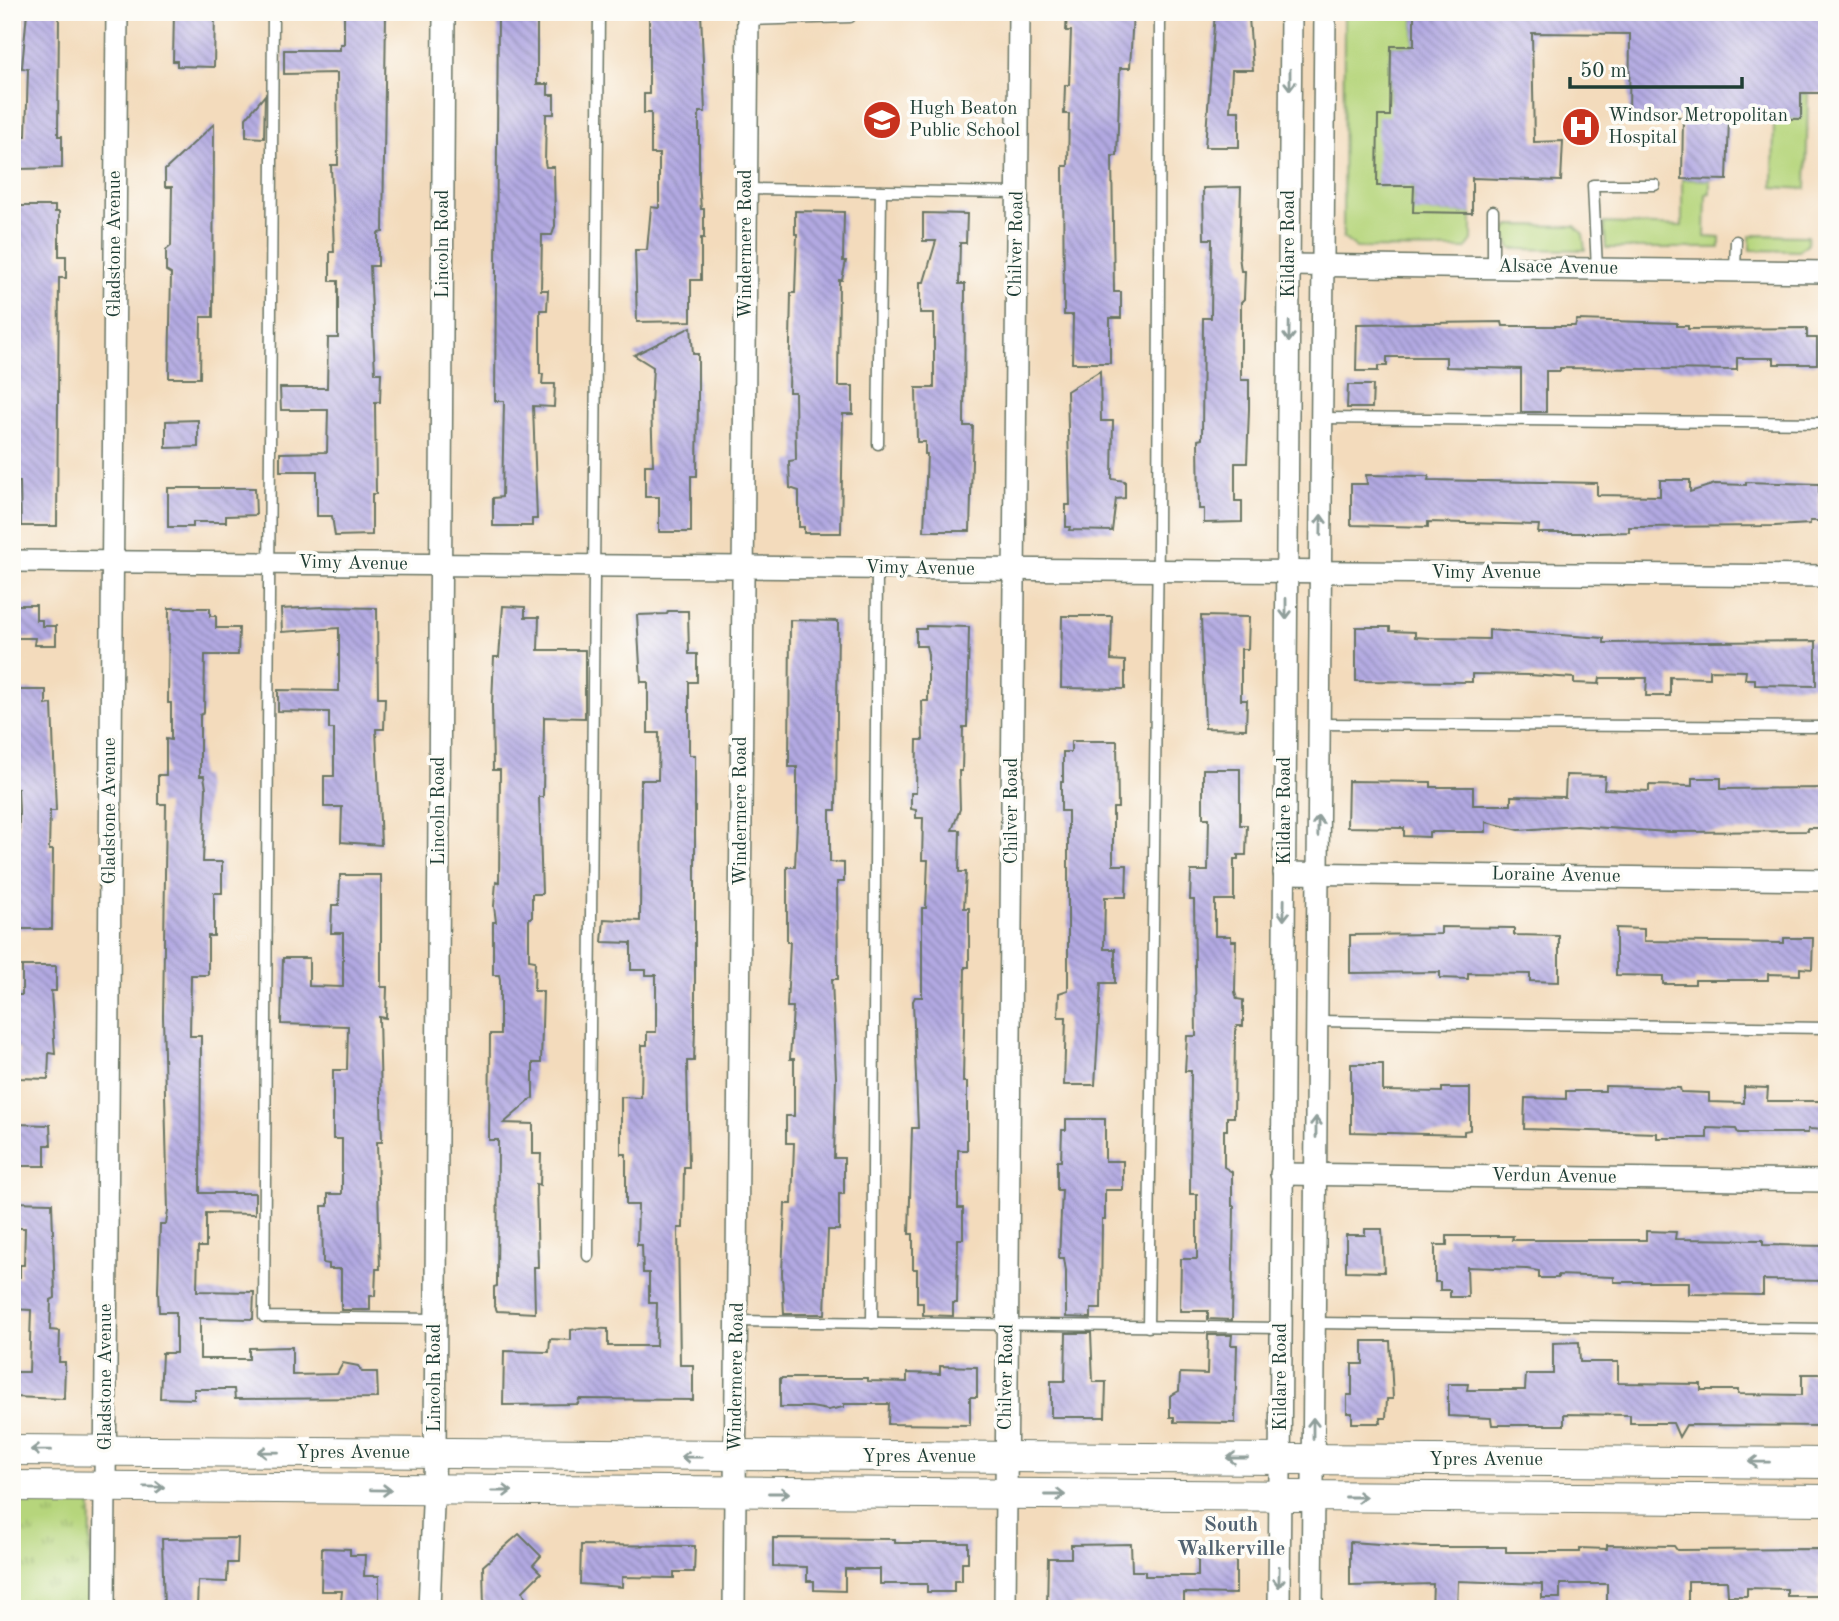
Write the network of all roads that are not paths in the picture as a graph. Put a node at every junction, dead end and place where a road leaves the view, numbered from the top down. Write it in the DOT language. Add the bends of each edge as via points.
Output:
graph roads {
  1 [pos="117,12"];
  2 [pos="273,12"];
  3 [pos="444,12"];
  4 [pos="599,12"];
  5 [pos="1019,12"];
  6 [pos="1160,12"];
  7 [pos="1291,12"];
  8 [pos="1325,12"];
  9 [pos="748,16"];
  10 [pos="850,17"];
  11 [pos="1655,185"];
  12 [pos="746,189"];
  13 [pos="881,191"];
  14 [pos="1017,193"];
  15 [pos="1493,211"];
  16 [pos="1736,241"];
  17 [pos="1289,265"];
  18 [pos="1323,265"];
  19 [pos="1493,268"];
  20 [pos="1597,269"];
  21 [pos="1735,271"];
  22 [pos="1827,272"];
  23 [pos="1322,418"];
  24 [pos="1827,423"];
  25 [pos="878,444"];
  26 [pos="12,561"];
  27 [pos="112,562"];
  28 [pos="269,563"];
  29 [pos="440,565"];
  30 [pos="594,566"];
  31 [pos="743,567"];
  32 [pos="877,568"];
  33 [pos="1014,569"];
  34 [pos="1157,571"];
  35 [pos="1286,572"];
  36 [pos="1320,572"];
  37 [pos="1827,576"];
  38 [pos="1319,724"];
  39 [pos="1827,727"];
  40 [pos="1284,873"];
  41 [pos="1318,873"];
  42 [pos="1827,880"];
  43 [pos="1317,1021"];
  44 [pos="1827,1028"];
  45 [pos="1281,1174"];
  46 [pos="1315,1174"];
  47 [pos="1827,1181"];
  48 [pos="588,1256"];
  49 [pos="435,1319"];
  50 [pos="738,1321"];
  51 [pos="872,1323"];
  52 [pos="1314,1323"];
  53 [pos="1008,1325"];
  54 [pos="1148,1326"];
  55 [pos="1281,1328"];
  56 [pos="1827,1329"];
  57 [pos="12,1450"];
  58 [pos="105,1451"];
  59 [pos="435,1454"];
  60 [pos="1006,1456"];
  61 [pos="736,1457"];
  62 [pos="1280,1458"];
  63 [pos="1313,1458"];
  64 [pos="1827,1462"];
  65 [pos="12,1486"];
  66 [pos="105,1487"];
  67 [pos="434,1491"];
  68 [pos="735,1492"];
  69 [pos="1006,1494"];
  70 [pos="1280,1496"];
  71 [pos="1313,1496"];
  72 [pos="1827,1500"];
  73 [pos="104,1609"];
  74 [pos="429,1609"];
  75 [pos="734,1609"];
  76 [pos="1005,1609"];
  77 [pos="1279,1609"];
  78 [pos="1312,1609"];
  1 -- 27 [label="street, Gladstone Avenue"];
  2 -- 28 [label="lane"];
  3 -- 29 [label="street, Lincoln Road"];
  4 -- 30 [label="lane"];
  5 -- 14 [label="street, Chilver Road"];
  6 -- 34 [label="lane"];
  7 -- 17 [label="street, Kildare Road, one-way"];
  8 -- 18 [label="street, Kildare Road"];
  9 -- 10 [label="lane"];
  9 -- 12 [label="street, Windermere Road"];
  11 -- 20 [label="lane" via="1593,185"];
  12 -- 13 [label="lane"];
  12 -- 31 [label="street, Windermere Road"];
  13 -- 14 [label="lane"];
  13 -- 25 [label="lane"];
  14 -- 33 [label="street, Chilver Road"];
  15 -- 19 [label="lane"];
  16 -- 21 [label="lane"];
  17 -- 18 [label="street, Alsace Avenue"];
  17 -- 35 [label="street, Kildare Road, one-way"];
  18 -- 19 [label="street, Alsace Avenue"];
  18 -- 23 [label="street, Kildare Road"];
  19 -- 20 [label="street, Alsace Avenue"];
  20 -- 21 [label="street, Alsace Avenue"];
  21 -- 22 [label="street, Alsace Avenue"];
  23 -- 24 [label="lane"];
  36 -- 23 [label="street, Kildare Road, one-way"];
  26 -- 27 [label="street, Vimy Avenue"];
  27 -- 28 [label="street, Vimy Avenue"];
  27 -- 58 [label="street, Gladstone Avenue"];
  28 -- 29 [label="street, Vimy Avenue"];
  28 -- 49 [label="lane" via="264,1317"];
  29 -- 30 [label="street, Vimy Avenue"];
  29 -- 49 [label="street, Lincoln Road"];
  30 -- 31 [label="street, Vimy Avenue"];
  30 -- 48 [label="lane"];
  31 -- 32 [label="street, Vimy Avenue"];
  31 -- 50 [label="street, Windermere Road"];
  32 -- 33 [label="street, Vimy Avenue"];
  32 -- 51 [label="lane"];
  33 -- 34 [label="street, Vimy Avenue"];
  33 -- 53 [label="street, Chilver Road"];
  34 -- 35 [label="street, Vimy Avenue"];
  34 -- 54 [label="lane"];
  35 -- 36 [label="street, Vimy Avenue"];
  35 -- 40 [label="street, Kildare Road, one-way"];
  36 -- 37 [label="street, Vimy Avenue"];
  36 -- 38 [label="street, Kildare Road"];
  38 -- 39 [label="lane"];
  41 -- 38 [label="street, Kildare Road, one-way"];
  40 -- 41 [label="street, Loraine Avenue"];
  40 -- 45 [label="street, Kildare Road, one-way"];
  41 -- 42 [label="street, Loraine Avenue"];
  41 -- 43 [label="street, Kildare Road"];
  43 -- 44 [label="lane"];
  46 -- 43 [label="street, Kildare Road, one-way"];
  45 -- 46 [label="street, Verdun Avenue"];
  45 -- 55 [label="street, Kildare Road"];
  46 -- 47 [label="street, Verdun Avenue"];
  46 -- 52 [label="street, Kildare Road"];
  49 -- 59 [label="street, Lincoln Road"];
  50 -- 51 [label="lane"];
  50 -- 61 [label="street, Windermere Road"];
  51 -- 53 [label="lane"];
  52 -- 56 [label="lane"];
  63 -- 52 [label="street, Kildare Road, one-way"];
  53 -- 54 [label="lane"];
  53 -- 60 [label="street, Chilver Road"];
  54 -- 55 [label="lane"];
  55 -- 62 [label="street, Kildare Road"];
  58 -- 57 [label="main road, Ypres Avenue, one-way"];
  59 -- 58 [label="main road, Ypres Avenue, one-way"];
  58 -- 66 [label="street, Gladstone Avenue"];
  61 -- 59 [label="main road, Ypres Avenue, one-way"];
  59 -- 67 [label="street, Lincoln Road"];
  60 -- 61 [label="main road, Ypres Avenue"];
  62 -- 60 [label="main road, Ypres Avenue, one-way"];
  60 -- 69 [label="street, Chilver Road"];
  61 -- 68 [label="street, Windermere Road"];
  62 -- 63 [label="main road, Ypres Avenue"];
  62 -- 70 [label="street, Kildare Road"];
  64 -- 63 [label="main road, Ypres Avenue, one-way"];
  63 -- 71 [label="street, Kildare Road"];
  65 -- 66 [label="main road, Ypres Avenue"];
  66 -- 67 [label="main road, Ypres Avenue, one-way"];
  66 -- 73 [label="street, Gladstone Avenue"];
  67 -- 68 [label="main road, Ypres Avenue, one-way"];
  67 -- 74 [label="street, Lincoln Road"];
  68 -- 69 [label="main road, Ypres Avenue, one-way"];
  68 -- 75 [label="street, Windermere Road"];
  69 -- 70 [label="main road, Ypres Avenue, one-way"];
  69 -- 76 [label="street, Chilver Road"];
  70 -- 71 [label="main road, Ypres Avenue"];
  70 -- 77 [label="street, Kildare Road, one-way"];
  71 -- 72 [label="main road, Ypres Avenue, one-way"];
  71 -- 78 [label="street, Kildare Road"];
}
